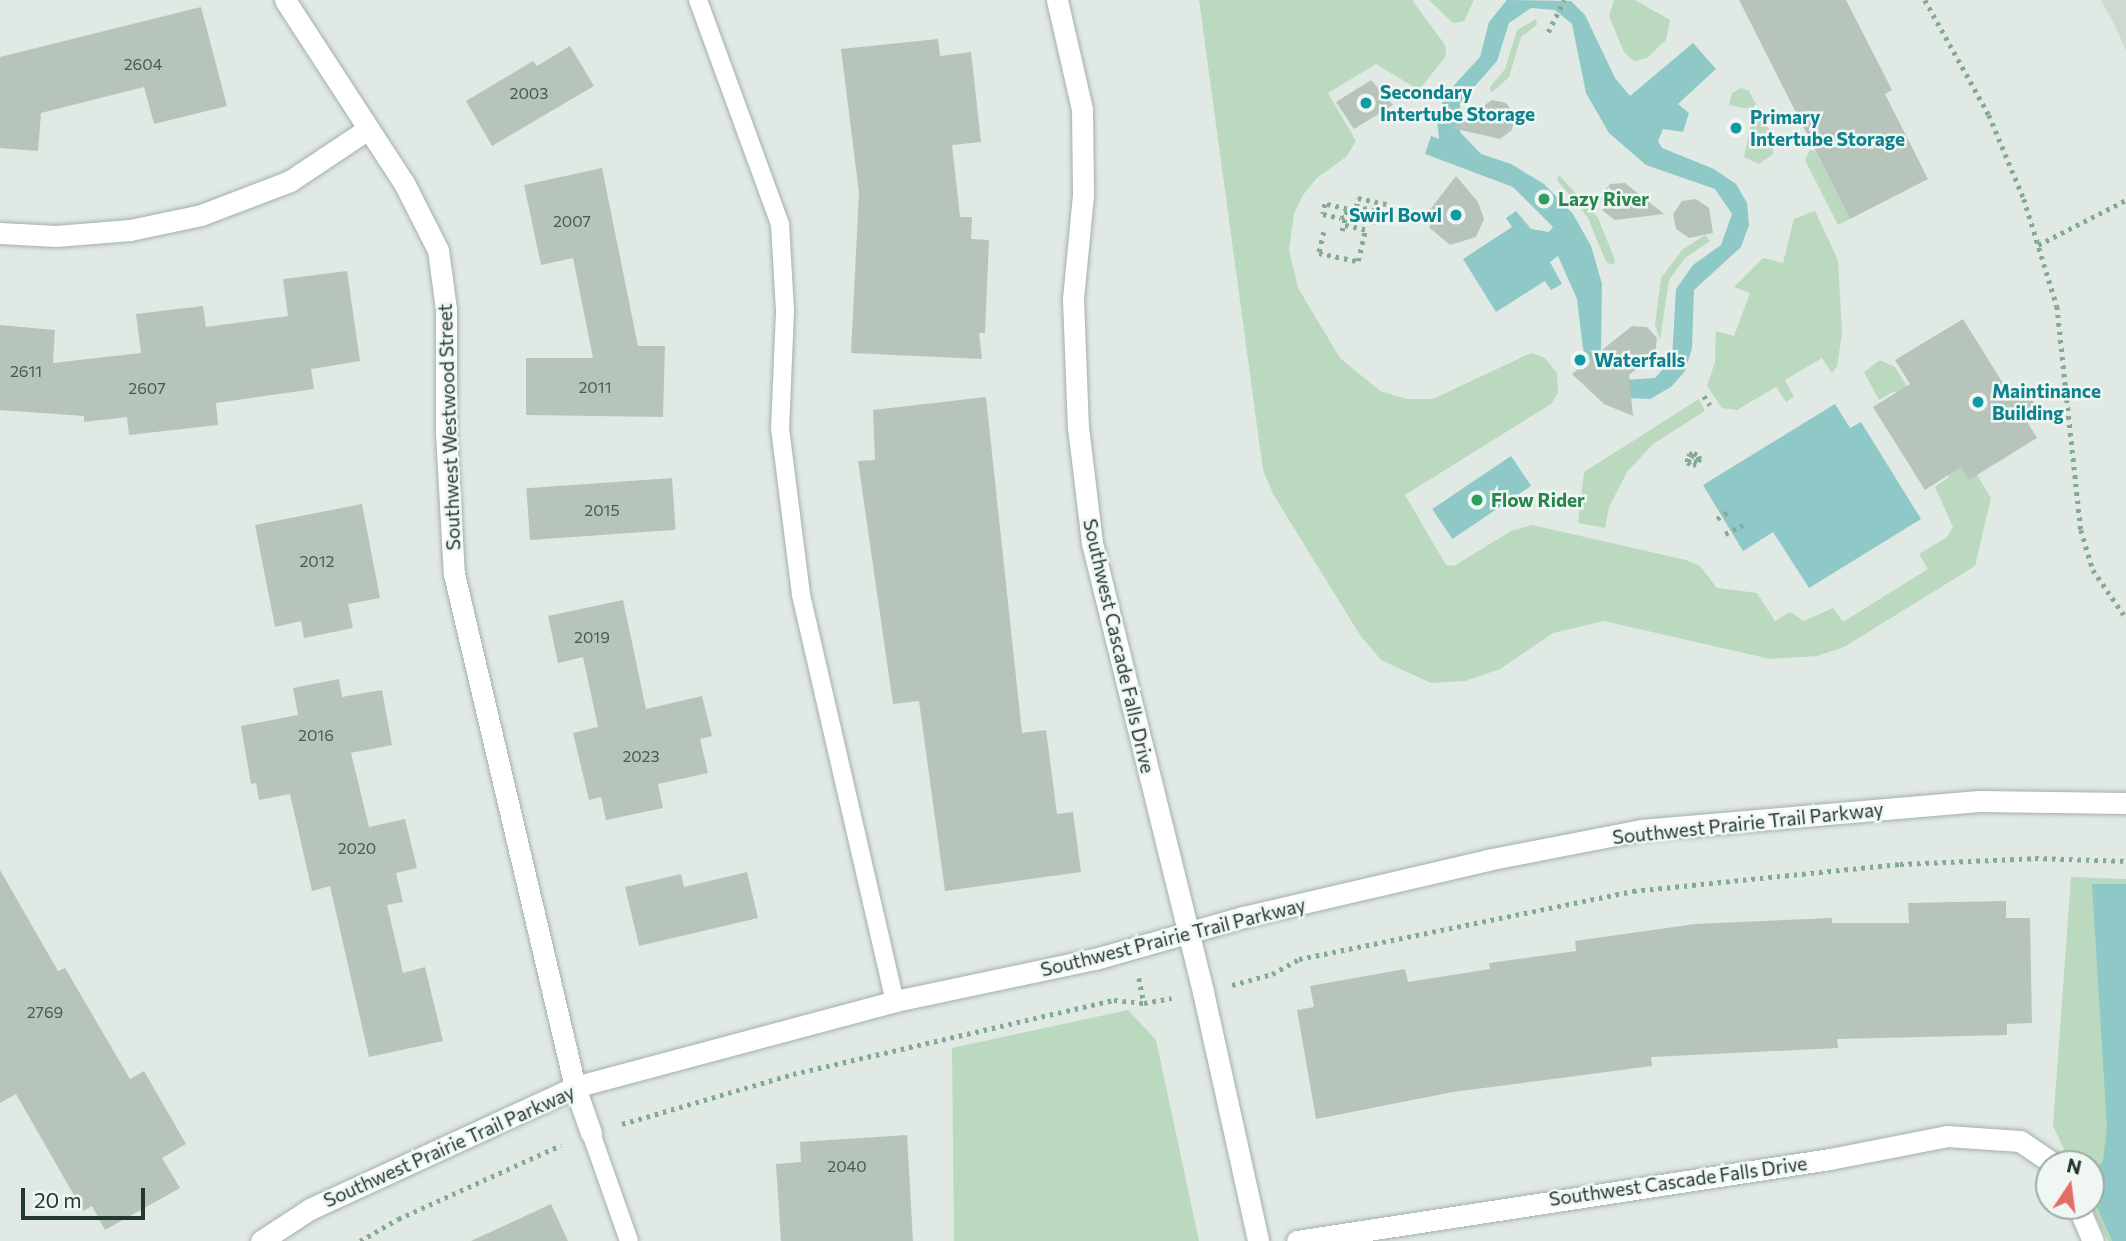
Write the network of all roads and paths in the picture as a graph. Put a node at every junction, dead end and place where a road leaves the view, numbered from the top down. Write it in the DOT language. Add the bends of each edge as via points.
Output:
graph roads {
  1 [pos="285,0"];
  2 [pos="698,0"];
  3 [pos="1057,0"];
  4 [pos="1564,0"];
  5 [pos="1925,0"];
  6 [pos="1548,32"];
  7 [pos="368,129"];
  8 [pos="2126,200"];
  9 [pos="1390,205"];
  10 [pos="1324,232"];
  11 [pos="0,233"];
  12 [pos="2038,245"];
  13 [pos="1704,396"];
  14 [pos="1710,405"];
  15 [pos="1697,463"];
  16 [pos="1730,511"];
  17 [pos="1717,519"];
  18 [pos="1743,525"];
  19 [pos="1725,534"];
  20 [pos="2126,618"];
  21 [pos="2126,803"];
  22 [pos="2126,860"];
  23 [pos="1188,935"];
  24 [pos="1134,946"];
  25 [pos="1203,992"];
  26 [pos="895,1001"];
  27 [pos="1143,1003"];
  28 [pos="575,1087"];
  29 [pos="590,1133"];
  30 [pos="2035,1151"];
  31 [pos="2084,1220"];
  32 [pos="261,1241"];
  33 [pos="360,1241"];
  34 [pos="629,1241"];
  35 [pos="1258,1241"];
  36 [pos="1297,1241"];
  37 [pos="2093,1241"];
  1 -- 7 [label="street, Southwest Westwood Street"];
  2 -- 26 [label="lane" via="779,224 785,311 780,428 801,595"];
  3 -- 23 [label="street, Southwest Cascade Falls Drive" via="1082,109 1083,195 1073,299 1078,427 1092,543"];
  4 -- 6 [label="path"];
  5 -- 12 [label="path" via="1989,115"];
  7 -- 11 [label="street" via="290,181 201,215 130,230 56,236"];
  7 -- 28 [label="street, Southwest Westwood Street" via="404,183 438,250 446,309 446,433 454,574"];
  8 -- 12 [label="path"];
  9 -- 10 [label="path" via="1358,198 1356,207 1383,213 1381,223 1348,216 1342,218 1323,214 1325,204 1347,209 1345,220 1342,232 1343,225 1365,230 1358,261 1319,253"];
  12 -- 20 [label="path" via="2057,306 2081,530 2093,570"];
  13 -- 14 [label="path"];
  15 -- 15 [label="path" via="1700,459 1699,456 1694,453 1689,454 1687,462 1696,465 1699,458 1691,454 1688,462"];
  16 -- 17 [label="path"];
  18 -- 19 [label="path"];
  21 -- 23 [label="street, Southwest Prairie Trail Parkway" via="1979,801 1641,830 1487,860 1242,917"];
  22 -- 25 [label="path" via="2035,858 1900,864 1633,891 1299,960 1255,980"];
  23 -- 24 [label="street, Southwest Prairie Trail Parkway"];
  23 -- 25 [label="street, Southwest Cascade Falls Drive"];
  24 -- 26 [label="street, Southwest Prairie Trail Parkway"];
  24 -- 27 [label="path"];
  25 -- 27 [label="path"];
  25 -- 35 [label="street, Southwest Cascade Falls Drive"];
  26 -- 28 [label="street, Southwest Prairie Trail Parkway"];
  27 -- 29 [label="path" via="1114,1000 793,1074"];
  28 -- 29 [label="street, Southwest Westwood Street"];
  28 -- 32 [label="street, Southwest Prairie Trail Parkway" via="310,1209"];
  29 -- 33 [label="path" via="514,1163"];
  29 -- 34 [label="lane"];
  30 -- 36 [label="street, Southwest Cascade Falls Drive" via="2020,1141 1947,1136 1830,1159"];
  31 -- 37 [label="street"];
}
